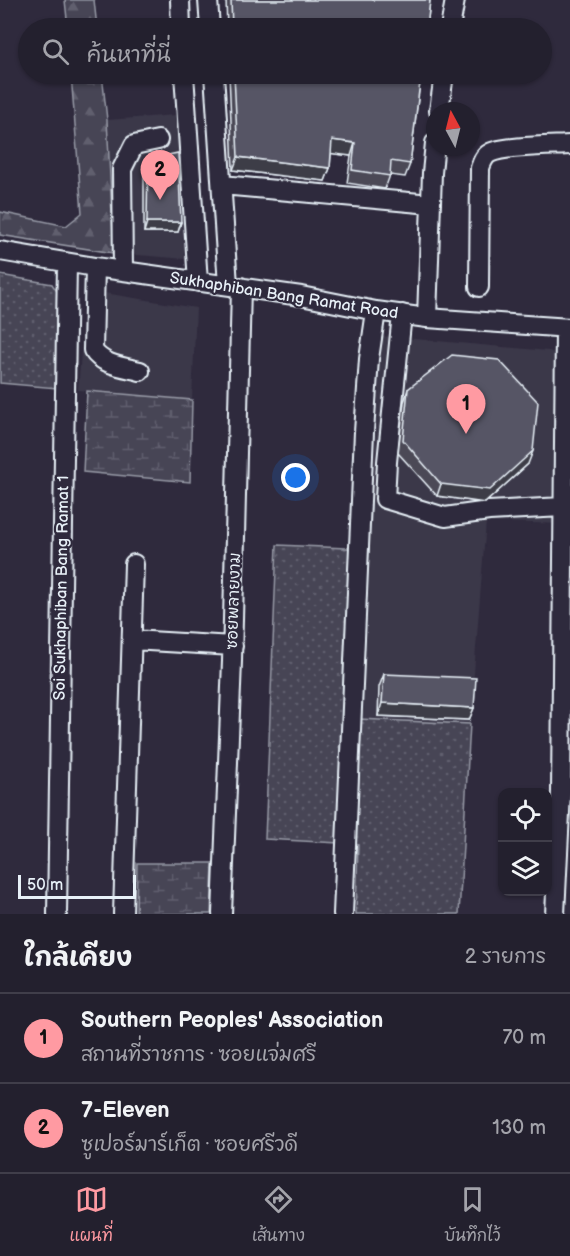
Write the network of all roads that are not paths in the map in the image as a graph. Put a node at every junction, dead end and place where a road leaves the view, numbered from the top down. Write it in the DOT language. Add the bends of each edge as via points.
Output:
graph roads {
  1 [pos="180,0"];
  2 [pos="208,0"];
  3 [pos="455,0"];
  4 [pos="181,18"];
  5 [pos="209,18"];
  6 [pos="452,18"];
  7 [pos="185,84"];
  8 [pos="215,84"];
  9 [pos="443,84"];
  10 [pos="440,102"];
  11 [pos="158,140"];
  12 [pos="570,145"];
  13 [pos="434,156"];
  14 [pos="222,185"];
  15 [pos="431,204"];
  16 [pos="0,251"];
  17 [pos="67,263"];
  18 [pos="95,267"];
  19 [pos="123,271"];
  20 [pos="198,282"];
  21 [pos="235,286"];
  22 [pos="479,287"];
  23 [pos="376,311"];
  24 [pos="402,314"];
  25 [pos="427,318"];
  26 [pos="568,328"];
  27 [pos="140,371"];
  28 [pos="563,507"];
  29 [pos="134,564"];
  30 [pos="132,640"];
  31 [pos="233,646"];
  32 [pos="57,914"];
  33 [pos="123,914"];
  34 [pos="222,914"];
  35 [pos="343,914"];
  36 [pos="555,914"];
  1 -- 4 [label="street"];
  2 -- 5 [label="street"];
  3 -- 6 [label="street"];
  7 -- 20 [label="street"];
  8 -- 14 [label="street, ซอยพลายงาม"];
  9 -- 10 [label="street"];
  11 -- 19 [label="street" via="134,145 122,169"];
  12 -- 22 [label="street" via="503,150 491,152 483,159"];
  13 -- 15 [label="street"];
  14 -- 15 [label="street"];
  14 -- 21 [label="street, ซอยพลายงาม"];
  15 -- 25 [label="street"];
  16 -- 17 [label="street, Sukhaphiban Bang Ramat Road"];
  17 -- 18 [label="street, Sukhaphiban Bang Ramat Road"];
  17 -- 32 [label="street, Soi Sukhaphiban Bang Ramat 1"];
  18 -- 19 [label="street, Sukhaphiban Bang Ramat Road"];
  18 -- 27 [label="street" via="93,350 105,361"];
  19 -- 20 [label="street, Sukhaphiban Bang Ramat Road"];
  20 -- 21 [label="street, Sukhaphiban Bang Ramat Road"];
  21 -- 23 [label="street, Sukhaphiban Bang Ramat Road"];
  21 -- 31 [label="street, ซอยพลายงาม"];
  23 -- 24 [label="street, Sukhaphiban Bang Ramat Road"];
  23 -- 35 [label="street" via="364,432"];
  24 -- 25 [label="street, Sukhaphiban Bang Ramat Road"];
  24 -- 28 [label="street" via="385,498 445,517"];
  25 -- 26 [label="street, Sukhaphiban Bang Ramat Road"];
  26 -- 28 [label="street"];
  28 -- 36 [label="street" via="561,792"];
  29 -- 30 [label="street"];
  30 -- 31 [label="street"];
  30 -- 33 [label="street"];
  31 -- 34 [label="street, ซอยพลายงาม"];
}
